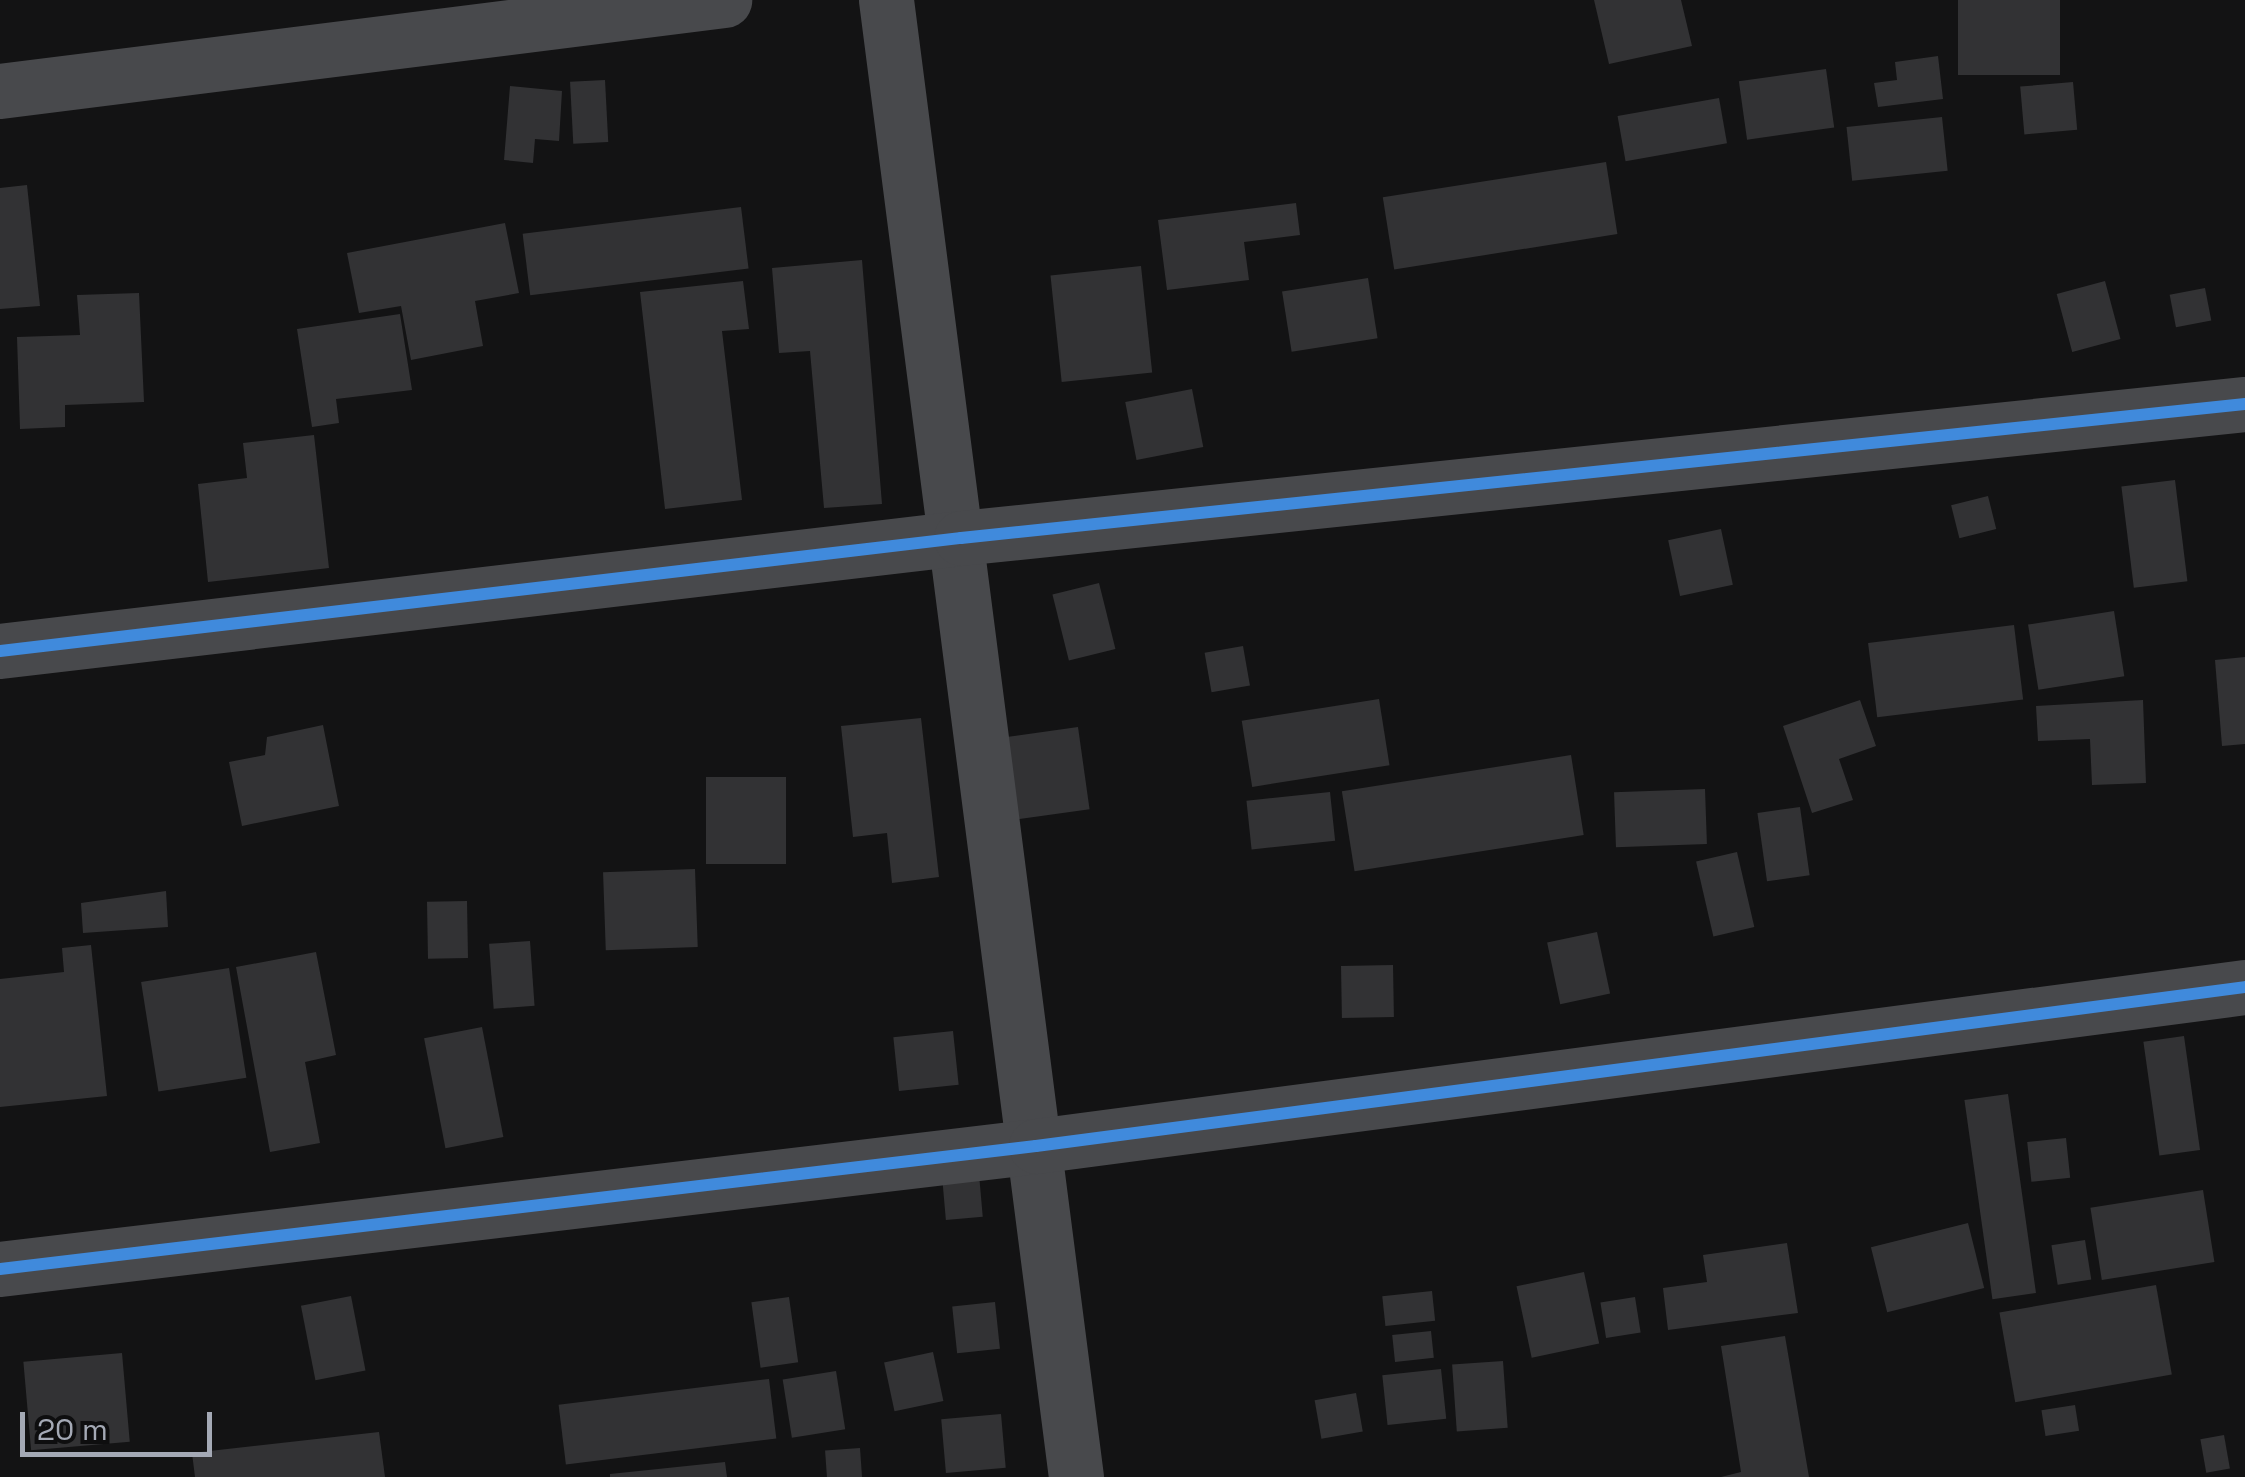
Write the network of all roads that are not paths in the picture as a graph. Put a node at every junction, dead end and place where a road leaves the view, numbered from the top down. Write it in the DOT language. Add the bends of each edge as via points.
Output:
graph roads {
  1 [pos="724,0"];
  2 [pos="886,0"];
  3 [pos="0,91"];
  4 [pos="2245,404"];
  5 [pos="960,538"];
  6 [pos="0,651"];
  7 [pos="2245,987"];
  8 [pos="1036,1146"];
  9 [pos="0,1269"];
  10 [pos="1076,1477"];
  1 -- 3 [label="street"];
  2 -- 5 [label="street"];
  4 -- 5 [label="street"];
  5 -- 6 [label="street"];
  5 -- 8 [label="street"];
  7 -- 8 [label="street"];
  8 -- 9 [label="street"];
  8 -- 10 [label="street"];
}
